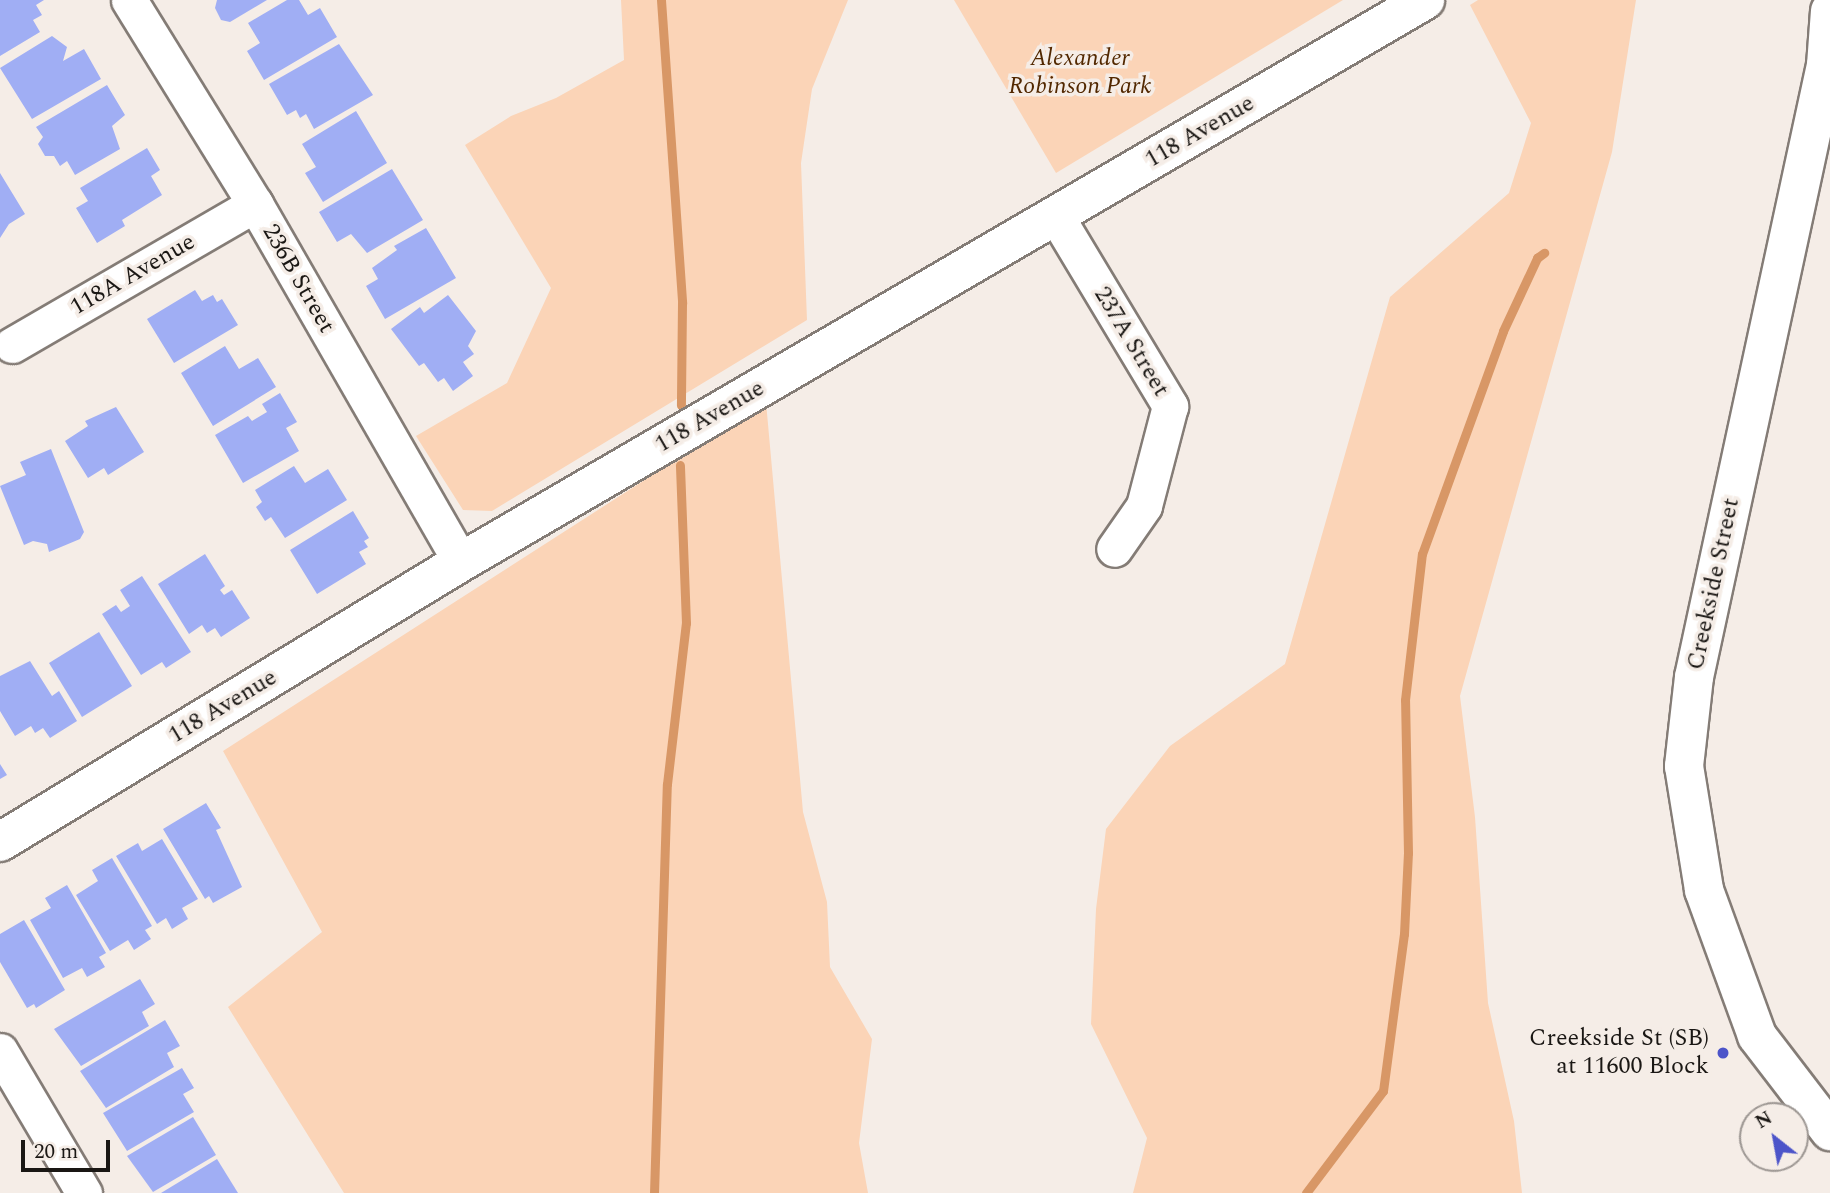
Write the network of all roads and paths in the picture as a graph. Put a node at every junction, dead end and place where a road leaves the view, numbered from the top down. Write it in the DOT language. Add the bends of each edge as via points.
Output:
graph roads {
  1 [pos="129,0"];
  2 [pos="1425,0"];
  3 [pos="1830,10"];
  4 [pos="1828,66"];
  5 [pos="255,205"];
  6 [pos="1056,216"];
  7 [pos="12,345"];
  8 [pos="1114,549"];
  9 [pos="461,562"];
  10 [pos="0,842"];
  11 [pos="0,1051"];
  12 [pos="1830,1131"];
  13 [pos="84,1193"];
  1 -- 5 [label="street, 236B Street"];
  2 -- 6 [label="street, 118 Avenue"];
  3 -- 4 [label="street, Creekside Street"];
  4 -- 12 [label="street, Creekside Street" via="1694,677 1684,766 1704,890 1757,1036"];
  5 -- 7 [label="street, 118A Avenue"];
  5 -- 9 [label="street, 236B Street"];
  6 -- 8 [label="street, 237A Street" via="1170,406 1144,506"];
  6 -- 9 [label="street, 118 Avenue"];
  9 -- 10 [label="street, 118 Avenue"];
  11 -- 13 [label="street"];
}
